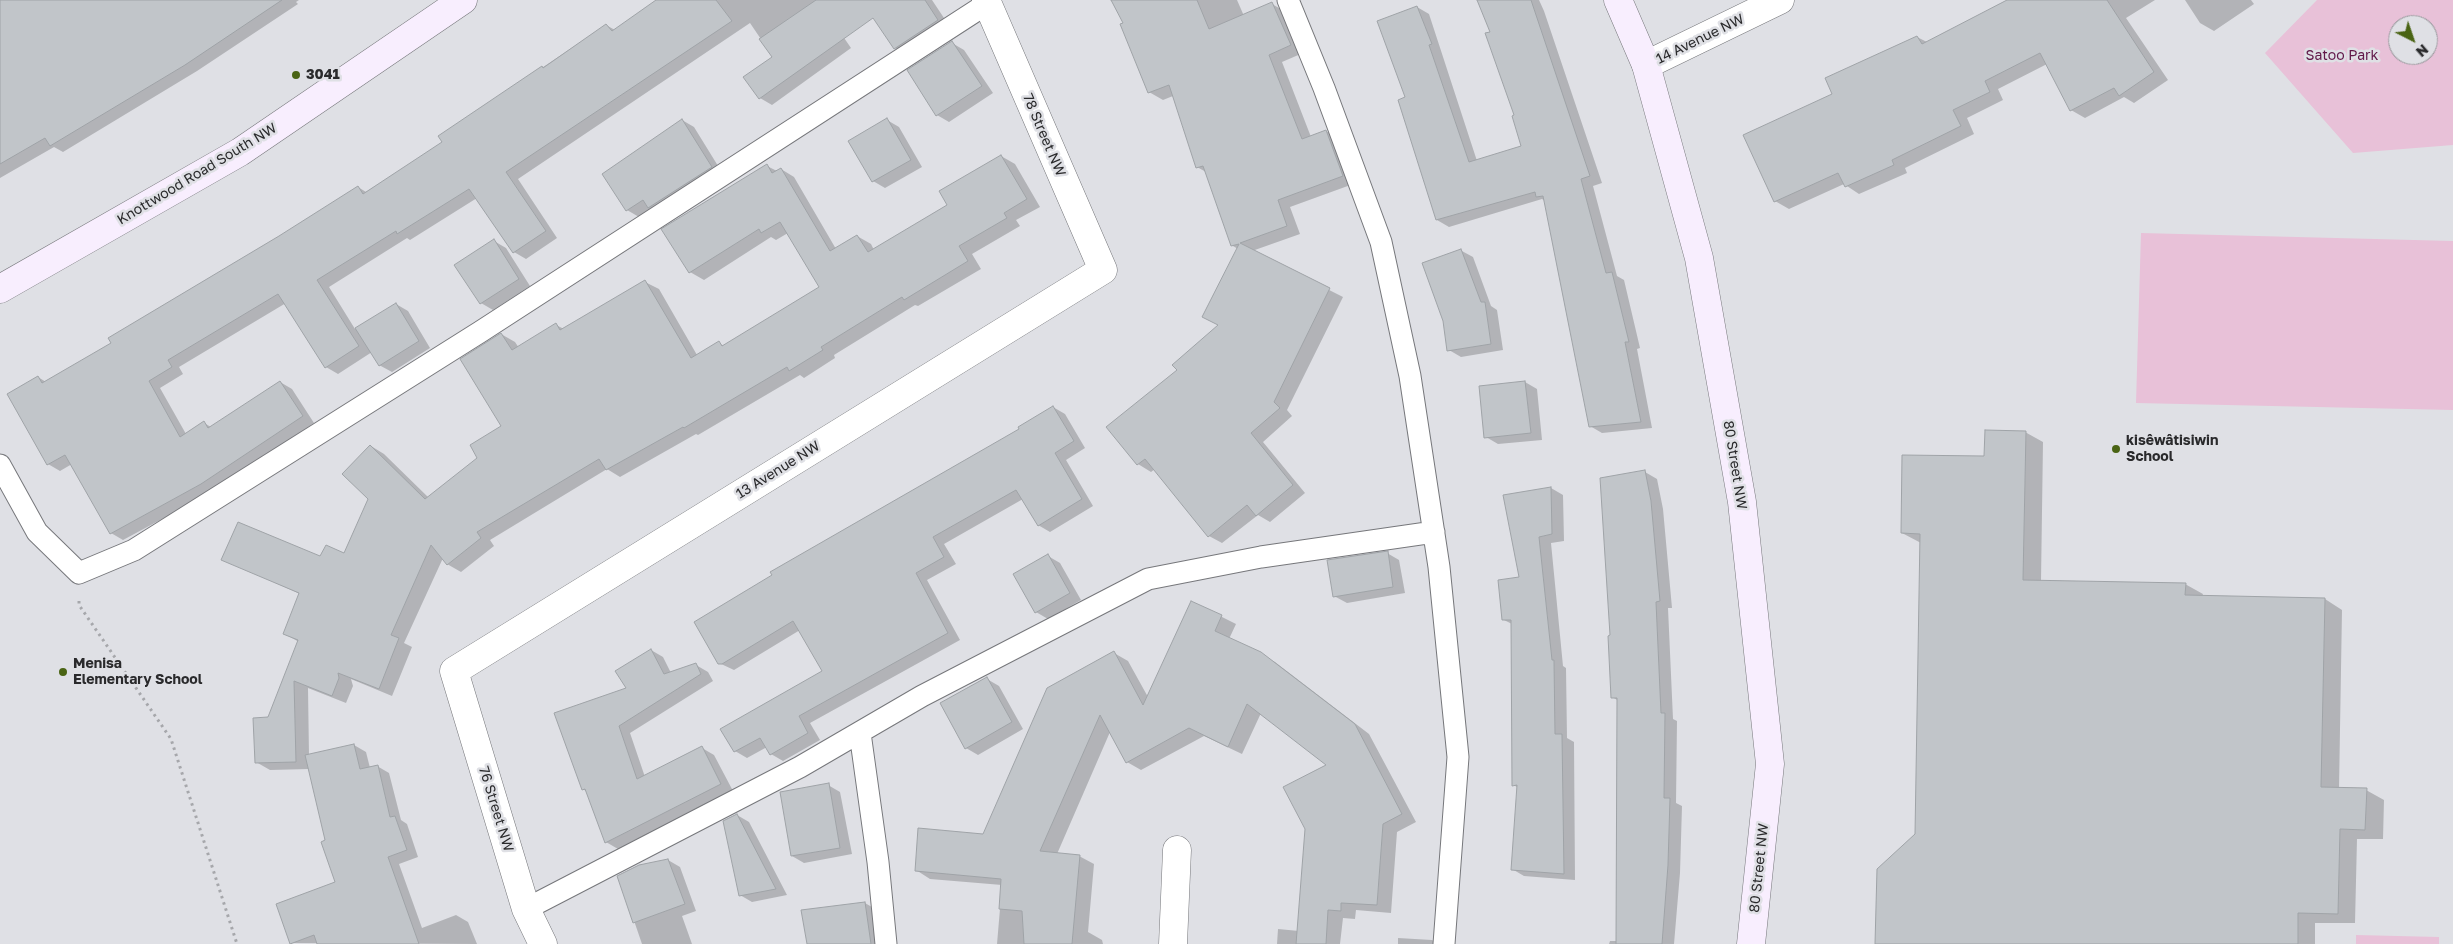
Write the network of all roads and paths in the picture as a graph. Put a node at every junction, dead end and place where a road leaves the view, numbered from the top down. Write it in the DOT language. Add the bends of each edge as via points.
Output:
graph roads {
  1 [pos="463,0"];
  2 [pos="1288,0"];
  3 [pos="1618,0"];
  4 [pos="1780,0"];
  5 [pos="987,2"];
  6 [pos="1646,65"];
  7 [pos="1102,270"];
  8 [pos="0,290"];
  9 [pos="0,465"];
  10 [pos="1434,532"];
  11 [pos="79,573"];
  12 [pos="454,671"];
  13 [pos="860,733"];
  14 [pos="1177,850"];
  15 [pos="526,909"];
  16 [pos="237,944"];
  17 [pos="544,944"];
  18 [pos="886,944"];
  19 [pos="1173,944"];
  20 [pos="1444,944"];
  21 [pos="1751,944"];
  1 -- 8 [label="street, Knottwood Road South NW" via="240,152"];
  2 -- 10 [label="lane" via="1381,242 1410,376"];
  3 -- 6 [label="street, 80 Street NW"];
  4 -- 6 [label="street, 14 Avenue NW"];
  5 -- 7 [label="street, 78 Street NW"];
  5 -- 11 [label="lane" via="480,332 134,550"];
  6 -- 21 [label="street, 80 Street NW" via="1699,258 1742,502 1770,764"];
  7 -- 12 [label="street, 13 Avenue NW"];
  9 -- 11 [label="lane" via="38,532"];
  10 -- 13 [label="lane" via="1261,557 1148,579 922,696"];
  10 -- 20 [label="lane" via="1458,757"];
  11 -- 16 [label="path" via="79,605 172,739"];
  12 -- 15 [label="street, 76 Street NW"];
  13 -- 15 [label="lane"];
  13 -- 18 [label="lane"];
  14 -- 19 [label="street"];
  15 -- 17 [label="street, 76 Street NW"];
}
